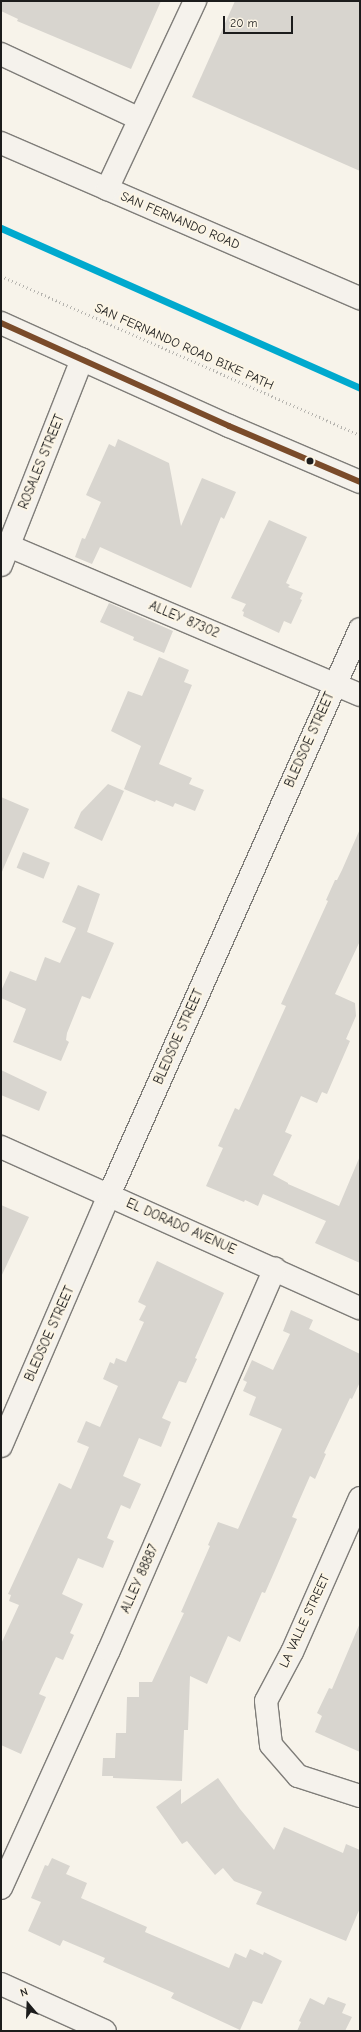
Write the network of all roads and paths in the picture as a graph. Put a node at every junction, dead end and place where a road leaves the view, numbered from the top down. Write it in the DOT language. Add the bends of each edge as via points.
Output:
graph roads {
  1 [pos="195,1"];
  2 [pos="1,54"];
  3 [pos="140,119"];
  4 [pos="1,143"];
  5 [pos="107,189"];
  6 [pos="1,276"];
  7 [pos="360,298"];
  8 [pos="1,323"];
  9 [pos="82,359"];
  10 [pos="360,435"];
  11 [pos="360,482"];
  12 [pos="5,556"];
  13 [pos="360,629"];
  14 [pos="335,684"];
  15 [pos="360,695"];
  16 [pos="1,1147"];
  17 [pos="109,1195"];
  18 [pos="275,1269"];
  19 [pos="360,1308"];
  20 [pos="1,1446"];
  21 [pos="360,1498"];
  22 [pos="360,1796"];
  23 [pos="1,1888"];
  24 [pos="1,1984"];
  25 [pos="105,2031"];
  1 -- 3 [label="street"];
  2 -- 3 [label="street"];
  3 -- 5 [label="street"];
  4 -- 5 [label="street, SAN FERNANDO ROAD"];
  5 -- 7 [label="street, SAN FERNANDO ROAD"];
  6 -- 10 [label="path, SAN FERNANDO ROAD BIKE PATH"];
  8 -- 9 [label="street"];
  9 -- 11 [label="street"];
  9 -- 12 [label="street, ROSALES STREET"];
  12 -- 14 [label="street, ALLEY 87302"];
  13 -- 14 [label="street, BLEDSOE STREET"];
  14 -- 15 [label="street, ALLEY 87302"];
  14 -- 17 [label="street, BLEDSOE STREET"];
  16 -- 17 [label="street, EL DORADO AVENUE"];
  17 -- 18 [label="street, EL DORADO AVENUE"];
  17 -- 20 [label="street, BLEDSOE STREET"];
  18 -- 19 [label="street, EL DORADO AVENUE"];
  18 -- 23 [label="street, ALLEY 88887" via="109,1650"];
  21 -- 22 [label="street, LA VALLE STREET" via="292,1652 266,1701 271,1745 298,1776"];
  24 -- 25 [label="street"];
}
